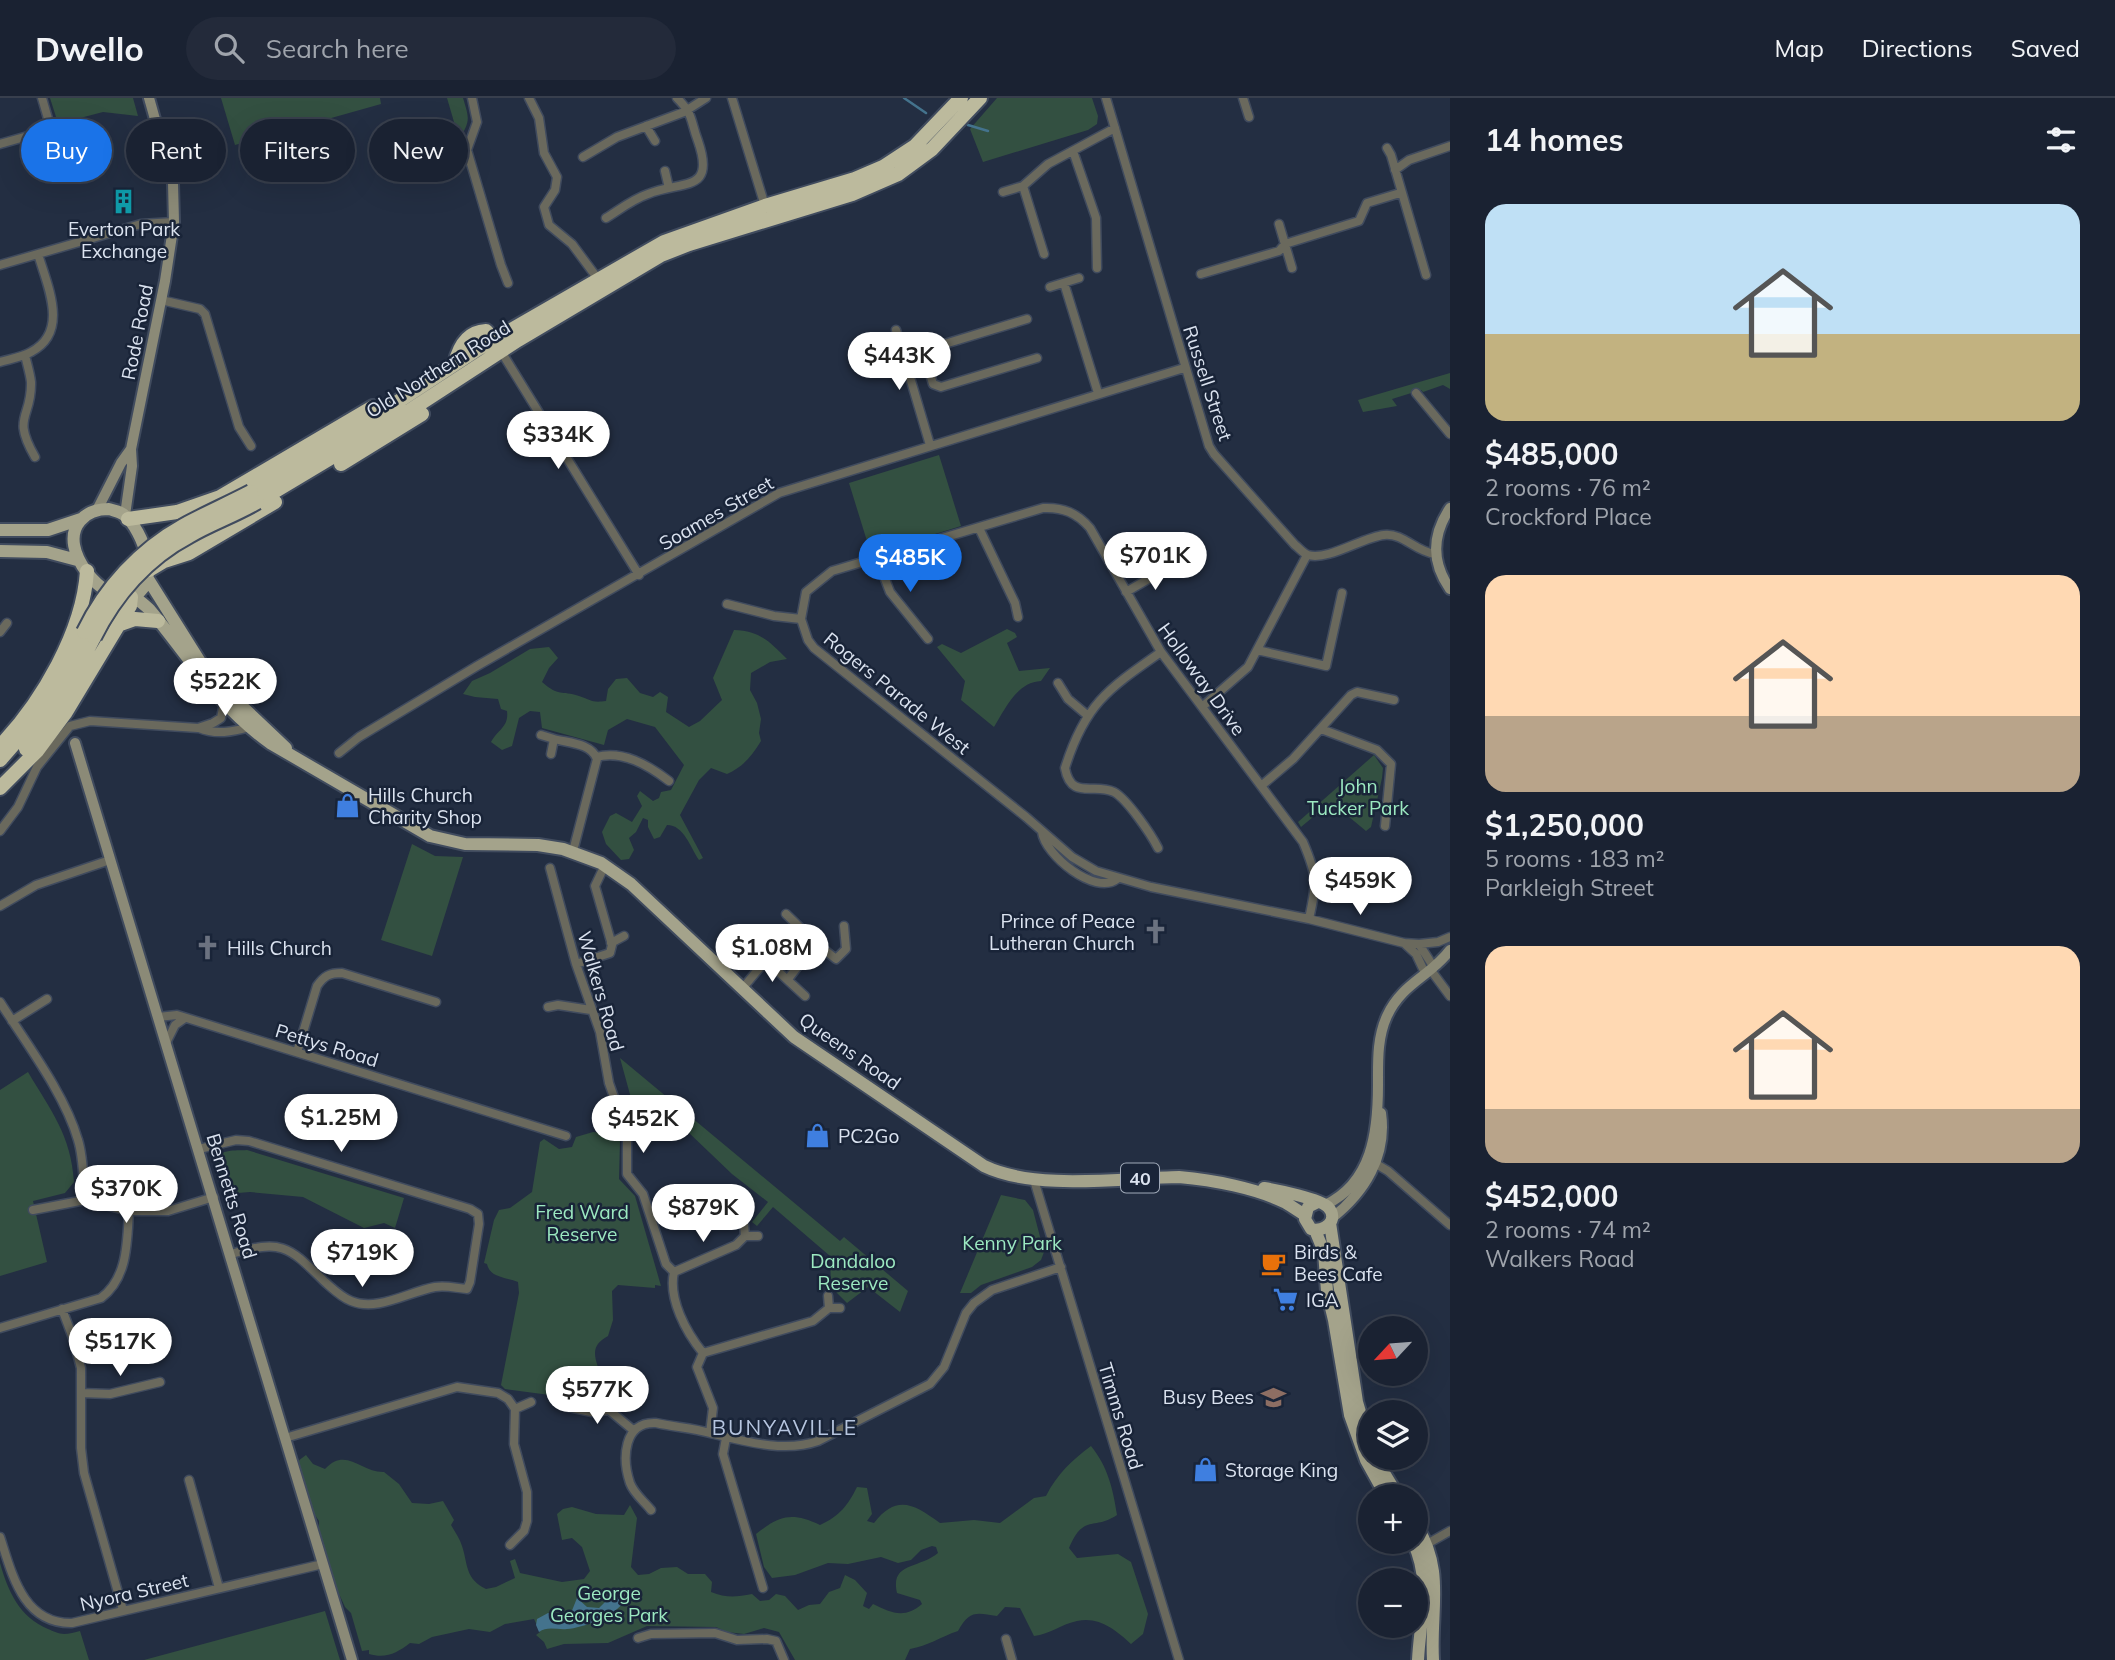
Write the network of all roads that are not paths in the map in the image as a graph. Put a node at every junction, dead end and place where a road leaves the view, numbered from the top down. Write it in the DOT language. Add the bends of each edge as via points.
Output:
graph roads {
  1 [pos="42,98"];
  2 [pos="149,98"];
  3 [pos="471,98"];
  4 [pos="528,98"];
  5 [pos="677,98"];
  6 [pos="706,98"];
  7 [pos="732,98"];
  8 [pos="961,98"];
  9 [pos="981,98"];
  10 [pos="1243,98"];
  11 [pos="1109,99"];
  12 [pos="688,109"];
  13 [pos="1249,117"];
  14 [pos="48,119"];
  15 [pos="646,126"];
  16 [pos="1115,128"];
  17 [pos="21,138"];
  18 [pos="655,141"];
  19 [pos="0,144"];
  20 [pos="1450,146"];
  21 [pos="1387,148"];
  22 [pos="1073,151"];
  23 [pos="583,158"];
  24 [pos="1395,170"];
  25 [pos="665,171"];
  26 [pos="1023,186"];
  27 [pos="669,188"];
  28 [pos="1003,192"];
  29 [pos="1400,193"];
  30 [pos="767,213"];
  31 [pos="606,218"];
  32 [pos="174,222"];
  33 [pos="1279,224"];
  34 [pos="1285,244"];
  35 [pos="38,254"];
  36 [pos="1044,254"];
  37 [pos="0,265"];
  38 [pos="1097,268"];
  39 [pos="1292,268"];
  40 [pos="1201,274"];
  41 [pos="1426,275"];
  42 [pos="1079,278"];
  43 [pos="598,279"];
  44 [pos="508,283"];
  45 [pos="1064,283"];
  46 [pos="1050,287"];
  47 [pos="161,300"];
  48 [pos="1027,319"];
  49 [pos="895,330"];
  50 [pos="497,345"];
  51 [pos="24,355"];
  52 [pos="1037,358"];
  53 [pos="0,362"];
  54 [pos="1184,368"];
  55 [pos="422,386"];
  56 [pos="440,391"];
  57 [pos="1098,393"];
  58 [pos="1416,393"];
  59 [pos="1450,434"];
  60 [pos="930,445"];
  61 [pos="251,446"];
  62 [pos="131,449"];
  63 [pos="35,457"];
  64 [pos="254,497"];
  65 [pos="1450,508"];
  66 [pos="97,510"];
  67 [pos="127,517"];
  68 [pos="82,519"];
  69 [pos="979,528"];
  70 [pos="0,530"];
  71 [pos="0,551"];
  72 [pos="1435,554"];
  73 [pos="1307,555"];
  74 [pos="877,558"];
  75 [pos="77,560"];
  76 [pos="1169,567"];
  77 [pos="87,571"];
  78 [pos="149,575"];
  79 [pos="639,575"];
  80 [pos="1450,589"];
  81 [pos="1126,592"];
  82 [pos="1342,593"];
  83 [pos="133,596"];
  84 [pos="727,604"];
  85 [pos="1018,617"];
  86 [pos="802,619"];
  87 [pos="158,621"];
  88 [pos="7,623"];
  89 [pos="118,625"];
  90 [pos="0,632"];
  91 [pos="89,634"];
  92 [pos="928,639"];
  93 [pos="1257,650"];
  94 [pos="1161,652"];
  95 [pos="1058,683"];
  96 [pos="1394,700"];
  97 [pos="224,703"];
  98 [pos="1202,707"];
  99 [pos="1087,715"];
  100 [pos="250,727"];
  101 [pos="198,728"];
  102 [pos="1321,729"];
  103 [pos="541,735"];
  104 [pos="554,739"];
  105 [pos="75,743"];
  106 [pos="0,746"];
  107 [pos="291,753"];
  108 [pos="339,753"];
  109 [pos="551,754"];
  110 [pos="596,757"];
  111 [pos="0,760"];
  112 [pos="0,779"];
  113 [pos="669,781"];
  114 [pos="1261,786"];
  115 [pos="0,788"];
  116 [pos="1385,826"];
  117 [pos="0,831"];
  118 [pos="1158,848"];
  119 [pos="573,851"];
  120 [pos="110,860"];
  121 [pos="605,865"];
  122 [pos="550,868"];
  123 [pos="0,906"];
  124 [pos="786,914"];
  125 [pos="1309,919"];
  126 [pos="844,926"];
  127 [pos="624,936"];
  128 [pos="1450,937"];
  129 [pos="611,943"];
  130 [pos="816,943"];
  131 [pos="1404,943"];
  132 [pos="1419,944"];
  133 [pos="1450,950"];
  134 [pos="757,952"];
  135 [pos="766,960"];
  136 [pos="576,964"];
  137 [pos="1429,969"];
  138 [pos="788,979"];
  139 [pos="742,989"];
  140 [pos="805,996"];
  141 [pos="1450,996"];
  142 [pos="47,999"];
  143 [pos="0,1002"];
  144 [pos="436,1002"];
  145 [pos="548,1007"];
  146 [pos="591,1010"];
  147 [pos="158,1017"];
  148 [pos="185,1018"];
  149 [pos="12,1021"];
  150 [pos="167,1041"];
  151 [pos="296,1052"];
  152 [pos="566,1136"];
  153 [pos="199,1149"];
  154 [pos="1372,1161"];
  155 [pos="1034,1180"];
  156 [pos="1246,1189"];
  157 [pos="214,1197"];
  158 [pos="85,1200"];
  159 [pos="1320,1204"];
  160 [pos="33,1210"];
  161 [pos="129,1211"];
  162 [pos="1305,1215"];
  163 [pos="1331,1221"];
  164 [pos="744,1224"];
  165 [pos="1450,1225"];
  166 [pos="1315,1230"];
  167 [pos="745,1236"];
  168 [pos="758,1236"];
  169 [pos="231,1254"];
  170 [pos="1061,1267"];
  171 [pos="674,1272"];
  172 [pos="828,1296"];
  173 [pos="830,1308"];
  174 [pos="840,1308"];
  175 [pos="62,1309"];
  176 [pos="0,1328"];
  177 [pos="703,1353"];
  178 [pos="160,1382"];
  179 [pos="81,1393"];
  180 [pos="531,1402"];
  181 [pos="1358,1405"];
  182 [pos="568,1407"];
  183 [pos="515,1409"];
  184 [pos="633,1430"];
  185 [pos="710,1433"];
  186 [pos="285,1438"];
  187 [pos="726,1438"];
  188 [pos="189,1480"];
  189 [pos="1379,1484"];
  190 [pos="651,1510"];
  191 [pos="1450,1531"];
  192 [pos="0,1537"];
  193 [pos="1428,1544"];
  194 [pos="510,1545"];
  195 [pos="1428,1548"];
  196 [pos="1418,1554"];
  197 [pos="323,1564"];
  198 [pos="219,1588"];
  199 [pos="763,1588"];
  200 [pos="123,1611"];
  201 [pos="638,1638"];
  202 [pos="1006,1639"];
  203 [pos="352,1660"];
  204 [pos="784,1660"];
  205 [pos="1012,1660"];
  206 [pos="1179,1660"];
  207 [pos="1418,1660"];
  208 [pos="1433,1660"];
  1 -- 14 [label="street"];
  2 -- 32 [label="street, Rode Road" via="173,184"];
  3 -- 44 [label="street" via="477,118 468,144 469,157"];
  4 -- 43 [label="street" via="540,118 544,153 557,177 544,207 548,223 572,244"];
  5 -- 12 [label="street"];
  6 -- 12 [label="street"];
  7 -- 30 [label="street"];
  8 -- 30 [label="highway, Old Northern Road" via="915,145 884,167"];
  9 -- 30 [label="highway, Old Northern Road" via="932,149 898,174 863,191"];
  10 -- 13 [label="street"];
  11 -- 16 [label="street, Russell Street"];
  12 -- 15 [label="street"];
  12 -- 27 [label="street" via="704,169 692,183"];
  15 -- 18 [label="street"];
  15 -- 23 [label="street"];
  16 -- 22 [label="street"];
  16 -- 54 [label="street, Russell Street"];
  17 -- 19 [label="street"];
  20 -- 24 [label="street" via="1409,160"];
  21 -- 24 [label="street"];
  22 -- 26 [label="street" via="1048,164"];
  22 -- 38 [label="street" via="1096,218"];
  24 -- 29 [label="street"];
  25 -- 27 [label="street"];
  26 -- 28 [label="street"];
  26 -- 36 [label="street"];
  27 -- 31 [label="street" via="645,195"];
  29 -- 34 [label="street" via="1367,203 1359,221"];
  29 -- 41 [label="street"];
  30 -- 43 [label="highway, Old Northern Road" via="664,242"];
  30 -- 50 [label="highway, Old Northern Road" via="667,252"];
  32 -- 35 [label="street" via="141,224"];
  32 -- 47 [label="street, Rode Road"];
  33 -- 34 [label="street"];
  34 -- 39 [label="street"];
  34 -- 40 [label="street" via="1279,251"];
  35 -- 37 [label="street"];
  35 -- 51 [label="street" via="54,321 43,344"];
  42 -- 45 [label="street"];
  43 -- 50 [label="highway, Old Northern Road"];
  45 -- 46 [label="street"];
  45 -- 57 [label="street"];
  47 -- 61 [label="street" via="205,314 239,427"];
  47 -- 62 [label="street, Rode Road"];
  48 -- 52 [label="street" via="924,354 933,384 941,387"];
  49 -- 60 [label="street"];
  50 -- 55 [label="highway, Old Northern Road" via="454,364"];
  50 -- 56 [label="highway, Old Northern Road"];
  50 -- 79 [label="street"];
  51 -- 53 [label="street"];
  51 -- 63 [label="street" via="31,381 22,427"];
  54 -- 57 [label="street, Soames Street"];
  54 -- 73 [label="street, Russell Street" via="1209,446"];
  55 -- 64 [label="highway, Old Northern Road"];
  55 -- 67 [label="highway" via="400,391 220,497 177,512"];
  56 -- 64 [label="highway, Old Northern Road"];
  56 -- 78 [label="highway" via="432,406 399,429 189,553 164,561"];
  57 -- 60 [label="street, Soames Street"];
  58 -- 59 [label="street"];
  60 -- 79 [label="street, Soames Street" via="779,493"];
  62 -- 66 [label="street, Rode Road"];
  62 -- 67 [label="street, Rode Road"];
  64 -- 91 [label="highway, Old Northern Road, bridge" via="160,555 120,594"];
  65 -- 72 [label="street" via="1440,523"];
  66 -- 67 [label="main road" via="109,509"];
  66 -- 68 [label="main road"];
  67 -- 78 [label="main road, 40" via="142,545"];
  68 -- 70 [label="main road" via="48,530"];
  68 -- 75 [label="main road" via="73,536"];
  69 -- 74 [label="street, Holloway Drive"];
  69 -- 81 [label="street, Holloway Drive" via="1043,508 1075,514 1090,528"];
  69 -- 85 [label="street" via="1016,603"];
  71 -- 75 [label="main road" via="47,552"];
  72 -- 73 [label="street" via="1386,534 1320,556"];
  72 -- 80 [label="street"];
  73 -- 93 [label="street"];
  74 -- 86 [label="street, Holloway Drive" via="826,574 806,593"];
  74 -- 92 [label="street" via="890,592"];
  75 -- 77 [label="main road, 40"];
  76 -- 81 [label="street"];
  77 -- 83 [label="main road, 40" via="110,594"];
  77 -- 106 [label="highway" via="85,597 55,667"];
  78 -- 83 [label="main road" via="142,590"];
  78 -- 107 [label="main road, Queens Road / 40" via="202,664"];
  79 -- 108 [label="street, Soames Street" via="477,666"];
  81 -- 94 [label="street, Holloway Drive"];
  82 -- 93 [label="street" via="1326,666"];
  83 -- 87 [label="main road, Queens Road / 40"];
  83 -- 89 [label="highway"];
  84 -- 86 [label="street"];
  86 -- 125 [label="street, Rogers Parade West" via="814,648 1080,863 1117,878"];
  87 -- 89 [label="highway" via="135,619"];
  87 -- 97 [label="main road, Queens Road / 40"];
  88 -- 90 [label="street"];
  89 -- 115 [label="highway" via="66,712 37,751"];
  91 -- 111 [label="highway, Old Northern Road" via="26,730"];
  91 -- 112 [label="highway, Old Northern Road" via="62,699"];
  93 -- 98 [label="street" via="1241,676"];
  94 -- 98 [label="street, Holloway Drive"];
  94 -- 99 [label="street" via="1113,686"];
  95 -- 99 [label="street"];
  96 -- 102 [label="street" via="1357,692"];
  97 -- 100 [label="main road, Queens Road / 40"];
  97 -- 101 [label="street" via="219,720"];
  98 -- 114 [label="street, Holloway Drive"];
  99 -- 118 [label="street" via="1065,768 1067,778 1080,789 1114,792"];
  100 -- 101 [label="street" via="220,733"];
  100 -- 107 [label="main road, Queens Road / 40"];
  101 -- 117 [label="street" via="90,721 70,726 37,767 18,807"];
  102 -- 114 [label="street"];
  102 -- 116 [label="street" via="1377,750 1391,764"];
  103 -- 104 [label="street"];
  104 -- 109 [label="street"];
  104 -- 110 [label="street" via="588,748"];
  105 -- 120 [label="street, Bennetts Road"];
  107 -- 119 [label="main road, Queens Road / 40" via="430,836 465,844 550,846"];
  110 -- 113 [label="street" via="610,754 635,760"];
  110 -- 119 [label="street"];
  114 -- 125 [label="street, Holloway Drive" via="1295,829 1314,867 1317,883"];
  119 -- 121 [label="main road, Queens Road / 40"];
  120 -- 123 [label="street" via="36,884"];
  120 -- 147 [label="street, Bennetts Road"];
  121 -- 129 [label="street" via="596,886"];
  121 -- 139 [label="main road, Queens Road / 40"];
  122 -- 136 [label="street, Walkers Road"];
  124 -- 130 [label="street"];
  125 -- 131 [label="street, Rogers Parade West"];
  126 -- 130 [label="street" via="846,949 836,959"];
  127 -- 129 [label="street"];
  128 -- 132 [label="street, Rogers Parade West"];
  129 -- 136 [label="street" via="610,953"];
  130 -- 138 [label="street"];
  131 -- 132 [label="street, Rogers Parade West"];
  131 -- 137 [label="street"];
  132 -- 137 [label="street"];
  133 -- 137 [label="street"];
  134 -- 135 [label="street"];
  135 -- 138 [label="street"];
  135 -- 139 [label="street"];
  136 -- 146 [label="street, Walkers Road"];
  137 -- 141 [label="street"];
  137 -- 154 [label="street" via="1411,983 1387,1016 1379,1044"];
  138 -- 140 [label="street"];
  139 -- 155 [label="main road, Queens Road / 40" via="794,1037 974,1161 1004,1175"];
  142 -- 149 [label="street"];
  143 -- 149 [label="street"];
  144 -- 151 [label="street" via="332,973 317,986"];
  145 -- 146 [label="street"];
  146 -- 171 [label="street, Walkers Road" via="627,1134 627,1174 643,1194 666,1264"];
  147 -- 148 [label="street, Pettys Road"];
  147 -- 150 [label="street, Bennetts Road"];
  148 -- 150 [label="street" via="175,1025"];
  148 -- 151 [label="street, Pettys Road"];
  149 -- 158 [label="street" via="72,1122"];
  150 -- 153 [label="street, Bennetts Road"];
  151 -- 152 [label="street, Pettys Road"];
  153 -- 157 [label="street, Bennetts Road"];
  153 -- 169 [label="street" via="249,1141 478,1214 467,1289 436,1287 376,1304 339,1295 283,1247"];
  154 -- 159 [label="street" via="1345,1193"];
  154 -- 163 [label="street" via="1357,1192"];
  154 -- 165 [label="street"];
  155 -- 156 [label="main road, Queens Road / 40" via="1180,1177"];
  155 -- 170 [label="street, Timms Road"];
  156 -- 159 [label="main road, Queens Road / 40" via="1278,1191"];
  156 -- 162 [label="main road, Queens Road / 40"];
  157 -- 161 [label="street" via="167,1211"];
  157 -- 169 [label="street, Bennetts Road"];
  158 -- 160 [label="street"];
  158 -- 161 [label="street"];
  159 -- 162 [label="main road" via="1308,1207"];
  159 -- 163 [label="main road" via="1330,1210"];
  161 -- 175 [label="street" via="127,1246 118,1280 101,1298"];
  162 -- 166 [label="main road, 40" via="1308,1226"];
  163 -- 166 [label="main road" via="1324,1229"];
  163 -- 181 [label="main road"];
  164 -- 167 [label="street"];
  166 -- 189 [label="main road, 40" via="1324,1252 1350,1415"];
  167 -- 168 [label="street"];
  167 -- 171 [label="street" via="736,1245"];
  169 -- 186 [label="street, Bennetts Road"];
  170 -- 187 [label="street" via="982,1295 966,1313 944,1367 922,1389 809,1444 782,1446"];
  170 -- 206 [label="street, Timms Road"];
  171 -- 177 [label="street, Walkers Road" via="672,1284 687,1333"];
  172 -- 173 [label="street"];
  173 -- 174 [label="street"];
  173 -- 177 [label="street" via="813,1321"];
  175 -- 176 [label="street"];
  175 -- 179 [label="street" via="78,1356"];
  177 -- 185 [label="street" via="697,1367 713,1408"];
  178 -- 179 [label="street" via="110,1394"];
  179 -- 200 [label="street" via="84,1473"];
  180 -- 183 [label="street"];
  182 -- 184 [label="street" via="608,1410"];
  183 -- 186 [label="street" via="498,1392 457,1387"];
  183 -- 194 [label="street" via="514,1444 527,1492 527,1521"];
  184 -- 185 [label="street" via="650,1423"];
  184 -- 190 [label="street" via="626,1446 629,1482"];
  185 -- 187 [label="street"];
  186 -- 197 [label="street, Bennetts Road"];
  187 -- 199 [label="street" via="723,1454"];
  188 -- 198 [label="street"];
  191 -- 193 [label="street"];
  192 -- 200 [label="street, Nyora Street" via="13,1578 42,1616 72,1623"];
  195 -- 208 [label="main road" via="1436,1586"];
  196 -- 207 [label="main road" via="1425,1590"];
  197 -- 198 [label="street, Nyora Street"];
  197 -- 203 [label="street, Bennetts Road"];
  198 -- 200 [label="street, Nyora Street"];
  201 -- 204 [label="street" via="715,1633 737,1640 766,1639 776,1641"];
  202 -- 205 [label="street"];
}
